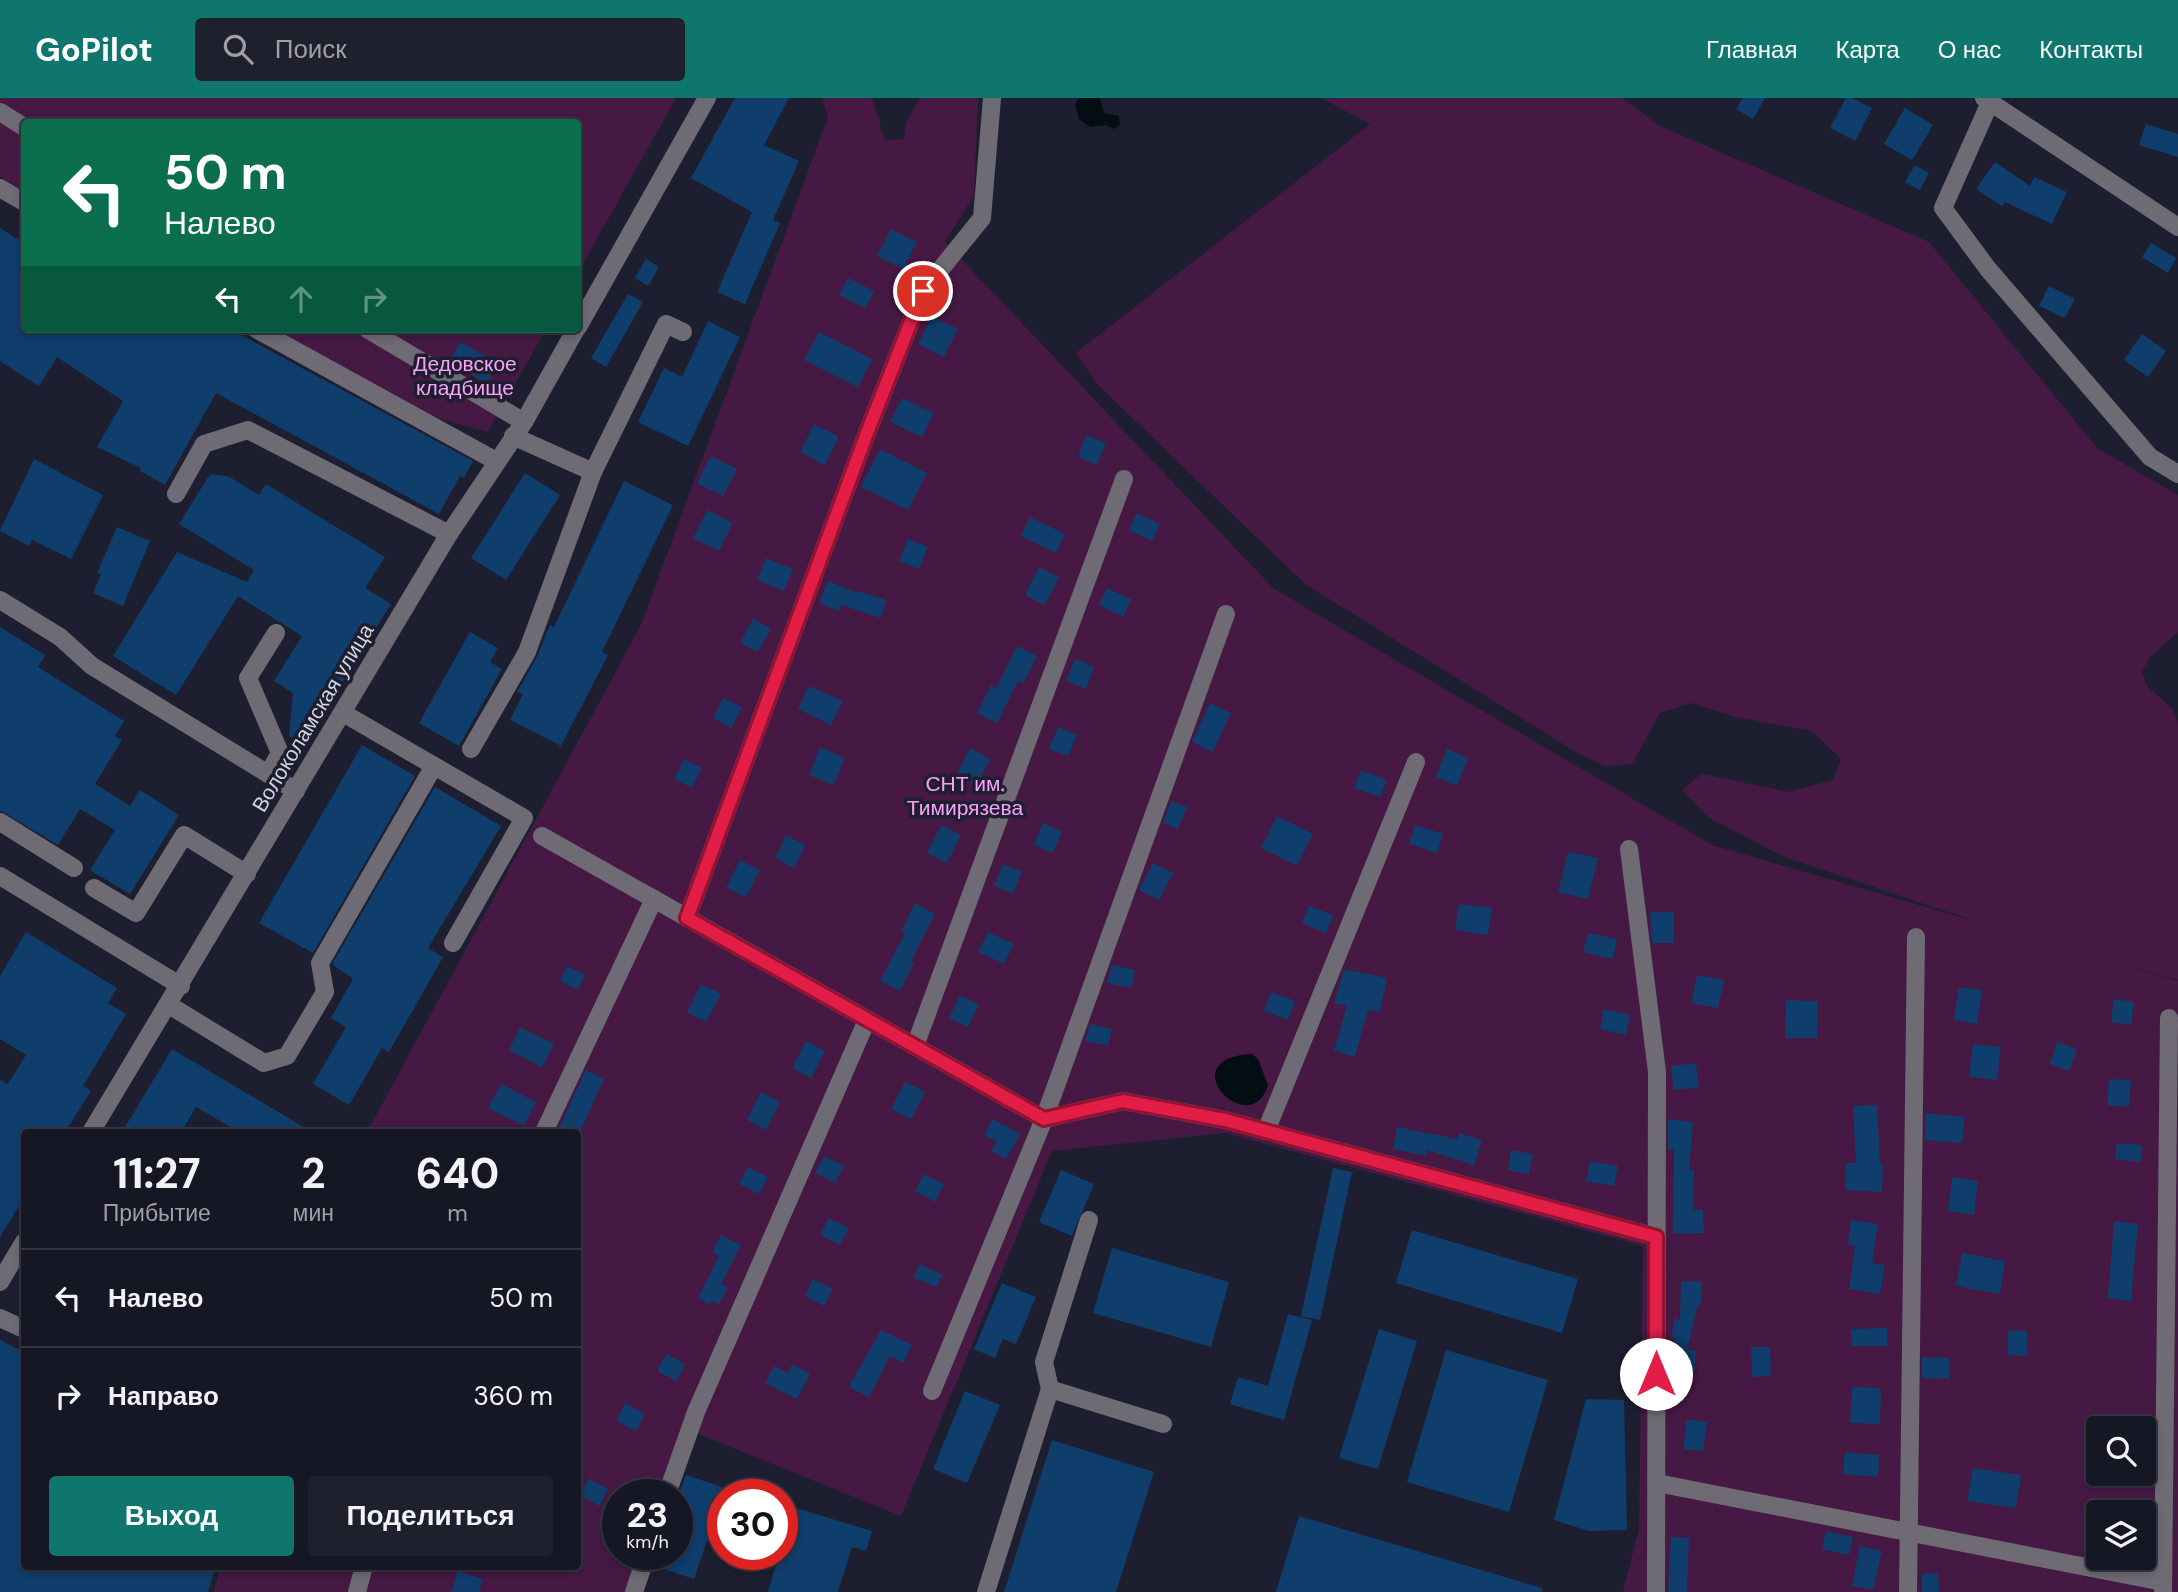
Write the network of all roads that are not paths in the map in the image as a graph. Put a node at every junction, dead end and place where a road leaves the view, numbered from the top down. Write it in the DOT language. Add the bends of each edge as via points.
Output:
graph roads {
  1 [pos="707,98"];
  2 [pos="992,98"];
  3 [pos="1989,99"];
  4 [pos="0,112"];
  5 [pos="21,125"];
  6 [pos="0,188"];
  7 [pos="21,200"];
  8 [pos="2178,227"];
  9 [pos="581,321"];
  10 [pos="684,332"];
  11 [pos="264,333"];
  12 [pos="373,333"];
  13 [pos="574,333"];
  14 [pos="519,429"];
  15 [pos="496,461"];
  16 [pos="593,472"];
  17 [pos="2178,474"];
  18 [pos="1124,479"];
  19 [pos="176,494"];
  20 [pos="449,534"];
  21 [pos="0,600"];
  22 [pos="1226,614"];
  23 [pos="276,633"];
  24 [pos="343,713"];
  25 [pos="471,749"];
  26 [pos="1416,762"];
  27 [pos="434,766"];
  28 [pos="268,774"];
  29 [pos="296,791"];
  30 [pos="0,822"];
  31 [pos="542,836"];
  32 [pos="1629,849"];
  33 [pos="74,868"];
  34 [pos="247,874"];
  35 [pos="0,876"];
  36 [pos="94,887"];
  37 [pos="654,899"];
  38 [pos="687,918"];
  39 [pos="1916,937"];
  40 [pos="453,943"];
  41 [pos="181,986"];
  42 [pos="169,1005"];
  43 [pos="2169,1018"];
  44 [pos="867,1020"];
  45 [pos="915,1046"];
  46 [pos="1044,1119"];
  47 [pos="93,1129"];
  48 [pos="545,1129"];
  49 [pos="1265,1131"];
  50 [pos="1089,1220"];
  51 [pos="1656,1237"];
  52 [pos="21,1247"];
  53 [pos="0,1282"];
  54 [pos="0,1318"];
  55 [pos="21,1328"];
  56 [pos="1050,1389"];
  57 [pos="932,1391"];
  58 [pos="1163,1424"];
  59 [pos="672,1479"];
  60 [pos="1657,1483"];
  61 [pos="1908,1531"];
  62 [pos="363,1570"];
  63 [pos="642,1570"];
  64 [pos="2163,1587"];
  65 [pos="357,1592"];
  66 [pos="634,1592"];
  67 [pos="986,1592"];
  68 [pos="1656,1592"];
  69 [pos="1908,1592"];
  1 -- 9 [label="street, Волоколамская улица"];
  2 -- 38 [label="street" via="982,218 923,291"];
  3 -- 8 [label="street"];
  3 -- 17 [label="street" via="1943,208 1987,269 2150,457"];
  4 -- 5 [label="street"];
  6 -- 7 [label="street"];
  10 -- 16 [label="street" via="666,324"];
  11 -- 15 [label="street"];
  12 -- 14 [label="street"];
  13 -- 14 [label="street, Волоколамская улица"];
  14 -- 15 [label="street, Волоколамская улица"];
  14 -- 16 [label="street"];
  15 -- 20 [label="street, Волоколамская улица"];
  16 -- 25 [label="street" via="527,652"];
  18 -- 45 [label="street"];
  19 -- 20 [label="street" via="204,444 248,430"];
  20 -- 24 [label="street, Волоколамская улица"];
  21 -- 28 [label="street" via="60,637 92,666"];
  22 -- 46 [label="street"];
  23 -- 28 [label="street" via="248,678 280,753"];
  24 -- 27 [label="street"];
  24 -- 29 [label="street, Волоколамская улица"];
  26 -- 49 [label="street"];
  27 -- 40 [label="street" via="524,818"];
  27 -- 42 [label="street" via="320,963 325,992 287,1056 264,1063"];
  28 -- 29 [label="street"];
  29 -- 34 [label="street, Волоколамская улица"];
  30 -- 33 [label="street"];
  31 -- 37 [label="street"];
  32 -- 51 [label="street" via="1657,1072"];
  34 -- 36 [label="street" via="184,835 136,913"];
  34 -- 41 [label="street, Волоколамская улица"];
  35 -- 41 [label="street"];
  37 -- 38 [label="street"];
  37 -- 48 [label="street"];
  38 -- 44 [label="street"];
  39 -- 61 [label="street"];
  41 -- 42 [label="street, Волоколамская улица"];
  42 -- 47 [label="street, Волоколамская улица"];
  43 -- 64 [label="street"];
  44 -- 45 [label="street"];
  44 -- 59 [label="street" via="696,1412"];
  45 -- 46 [label="street"];
  46 -- 49 [label="street" via="1123,1101"];
  46 -- 57 [label="street"];
  49 -- 51 [label="street"];
  50 -- 56 [label="street" via="1044,1362"];
  51 -- 60 [label="street"];
  52 -- 53 [label="street"];
  54 -- 55 [label="street"];
  56 -- 58 [label="street"];
  56 -- 67 [label="street"];
  60 -- 61 [label="street"];
  60 -- 68 [label="street"];
  61 -- 64 [label="street"];
  61 -- 69 [label="street"];
  62 -- 65 [label="street"];
  63 -- 66 [label="street"];
}
